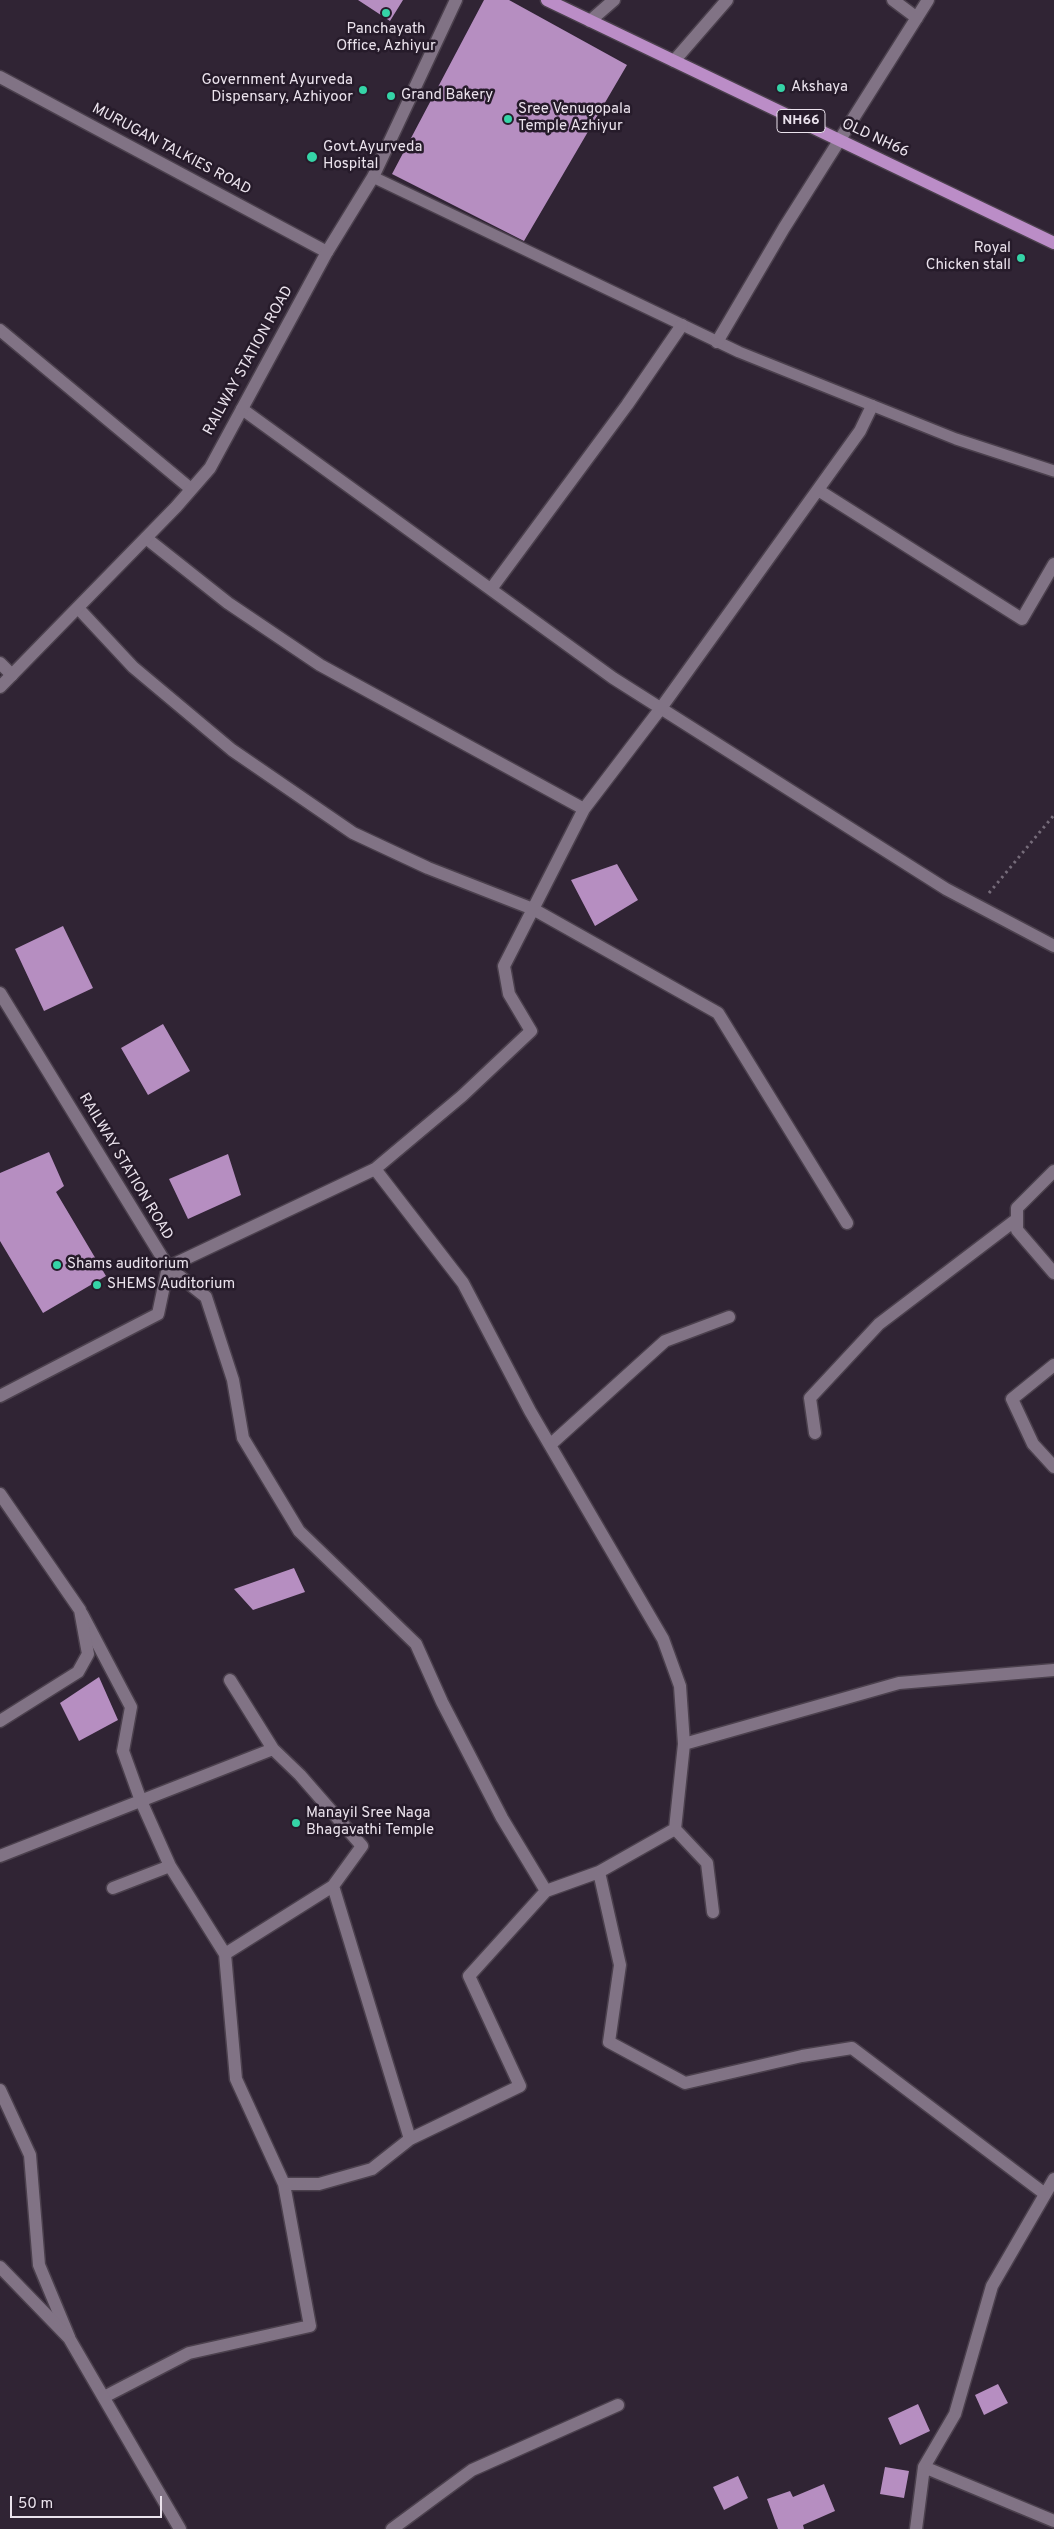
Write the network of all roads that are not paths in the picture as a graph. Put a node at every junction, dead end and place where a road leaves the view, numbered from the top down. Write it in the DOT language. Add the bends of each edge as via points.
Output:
graph roads {
  1 [pos="456,0"];
  2 [pos="547,0"];
  3 [pos="614,0"];
  4 [pos="727,0"];
  5 [pos="893,0"];
  6 [pos="928,0"];
  7 [pos="916,18"];
  8 [pos="590,21"];
  9 [pos="674,61"];
  10 [pos="0,77"];
  11 [pos="840,140"];
  12 [pos="373,177"];
  13 [pos="1054,243"];
  14 [pos="328,252"];
  15 [pos="682,325"];
  16 [pos="0,330"];
  17 [pos="717,342"];
  18 [pos="872,406"];
  19 [pos="242,409"];
  20 [pos="1054,471"];
  21 [pos="191,490"];
  22 [pos="818,490"];
  23 [pos="146,538"];
  24 [pos="1054,564"];
  25 [pos="491,590"];
  26 [pos="78,608"];
  27 [pos="0,663"];
  28 [pos="12,674"];
  29 [pos="0,687"];
  30 [pos="661,708"];
  31 [pos="584,809"];
  32 [pos="533,909"];
  33 [pos="1054,946"];
  34 [pos="0,993"];
  35 [pos="375,1169"];
  36 [pos="1054,1171"];
  37 [pos="1017,1219"];
  38 [pos="847,1223"];
  39 [pos="168,1267"];
  40 [pos="1054,1273"];
  41 [pos="729,1317"];
  42 [pos="1054,1365"];
  43 [pos="0,1396"];
  44 [pos="815,1433"];
  45 [pos="550,1445"];
  46 [pos="1054,1467"];
  47 [pos="0,1494"];
  48 [pos="80,1610"];
  49 [pos="1054,1670"];
  50 [pos="230,1680"];
  51 [pos="0,1721"];
  52 [pos="684,1744"];
  53 [pos="273,1749"];
  54 [pos="141,1801"];
  55 [pos="676,1829"];
  56 [pos="0,1856"];
  57 [pos="170,1866"];
  58 [pos="598,1872"];
  59 [pos="333,1886"];
  60 [pos="113,1888"];
  61 [pos="546,1891"];
  62 [pos="713,1912"];
  63 [pos="225,1954"];
  64 [pos="0,2090"];
  65 [pos="410,2139"];
  66 [pos="1054,2179"];
  67 [pos="284,2184"];
  68 [pos="1045,2194"];
  69 [pos="0,2267"];
  70 [pos="69,2338"];
  71 [pos="104,2397"];
  72 [pos="618,2405"];
  73 [pos="924,2467"];
  74 [pos="1054,2521"];
  75 [pos="180,2529"];
  76 [pos="392,2529"];
  77 [pos="916,2529"];
  1 -- 12 [label="street, RAILWAY STATION ROAD"];
  2 -- 8 [label="main road, OLD NH66 / NH66"];
  3 -- 8 [label="street"];
  4 -- 9 [label="street"];
  5 -- 7 [label="street"];
  6 -- 7 [label="street"];
  7 -- 11 [label="street"];
  8 -- 9 [label="main road, OLD NH66 / NH66"];
  9 -- 11 [label="main road, OLD NH66 / NH66"];
  10 -- 14 [label="street, MURUGAN TALKIES ROAD"];
  11 -- 13 [label="main road, OLD NH66 / NH66"];
  11 -- 17 [label="street"];
  12 -- 14 [label="street, RAILWAY STATION ROAD"];
  12 -- 15 [label="lane"];
  14 -- 19 [label="street, RAILWAY STATION ROAD"];
  15 -- 17 [label="lane"];
  15 -- 25 [label="street" via="628,405"];
  16 -- 21 [label="street"];
  17 -- 18 [label="lane"];
  18 -- 20 [label="lane" via="956,439"];
  18 -- 22 [label="street" via="860,431"];
  19 -- 21 [label="street, RAILWAY STATION ROAD" via="210,468"];
  19 -- 25 [label="street"];
  21 -- 23 [label="street, RAILWAY STATION ROAD"];
  22 -- 24 [label="street" via="1022,619"];
  22 -- 30 [label="street"];
  23 -- 26 [label="street, RAILWAY STATION ROAD"];
  23 -- 31 [label="street" via="228,603 320,665"];
  25 -- 30 [label="street" via="613,678"];
  26 -- 28 [label="street, RAILWAY STATION ROAD"];
  26 -- 32 [label="street" via="133,667 232,750 353,833 428,868"];
  27 -- 28 [label="street"];
  28 -- 29 [label="street, RAILWAY STATION ROAD"];
  30 -- 31 [label="street"];
  30 -- 33 [label="street" via="946,889"];
  31 -- 32 [label="street"];
  32 -- 35 [label="street" via="504,966 509,994 531,1031 462,1096"];
  32 -- 38 [label="street" via="718,1013"];
  34 -- 39 [label="street, RAILWAY STATION ROAD"];
  35 -- 39 [label="street"];
  35 -- 45 [label="street" via="463,1283"];
  36 -- 37 [label="street" via="1017,1208"];
  37 -- 40 [label="street" via="1017,1230"];
  37 -- 44 [label="street" via="867,1337 810,1398"];
  39 -- 43 [label="street" via="158,1314"];
  39 -- 61 [label="street" via="206,1297 233,1380 243,1438 299,1531 416,1644 502,1818"];
  41 -- 45 [label="street" via="665,1341"];
  42 -- 46 [label="street" via="1012,1399 1033,1444"];
  45 -- 52 [label="street" via="663,1639 680,1686"];
  47 -- 48 [label="street"];
  48 -- 51 [label="street" via="88,1654 78,1672"];
  48 -- 54 [label="street" via="132,1707 123,1751"];
  49 -- 52 [label="street" via="899,1683"];
  50 -- 53 [label="street"];
  52 -- 55 [label="street"];
  53 -- 54 [label="street"];
  53 -- 59 [label="street" via="362,1846"];
  54 -- 56 [label="street"];
  54 -- 57 [label="street"];
  55 -- 58 [label="street"];
  55 -- 62 [label="street" via="707,1863"];
  57 -- 60 [label="street"];
  57 -- 63 [label="street"];
  58 -- 61 [label="street"];
  58 -- 68 [label="street" via="620,1965 609,2042 685,2083 852,2048"];
  59 -- 63 [label="street"];
  59 -- 65 [label="street"];
  61 -- 65 [label="street" via="469,1976 520,2086"];
  63 -- 67 [label="street" via="236,2079"];
  64 -- 70 [label="street" via="30,2155 39,2265"];
  65 -- 67 [label="street" via="372,2169 319,2184"];
  66 -- 68 [label="street"];
  67 -- 71 [label="street" via="310,2326 189,2353"];
  68 -- 73 [label="street" via="992,2286 954,2414"];
  69 -- 70 [label="street"];
  70 -- 71 [label="street"];
  71 -- 75 [label="street"];
  72 -- 76 [label="street" via="472,2470"];
  73 -- 74 [label="street"];
  73 -- 77 [label="street"];
}
